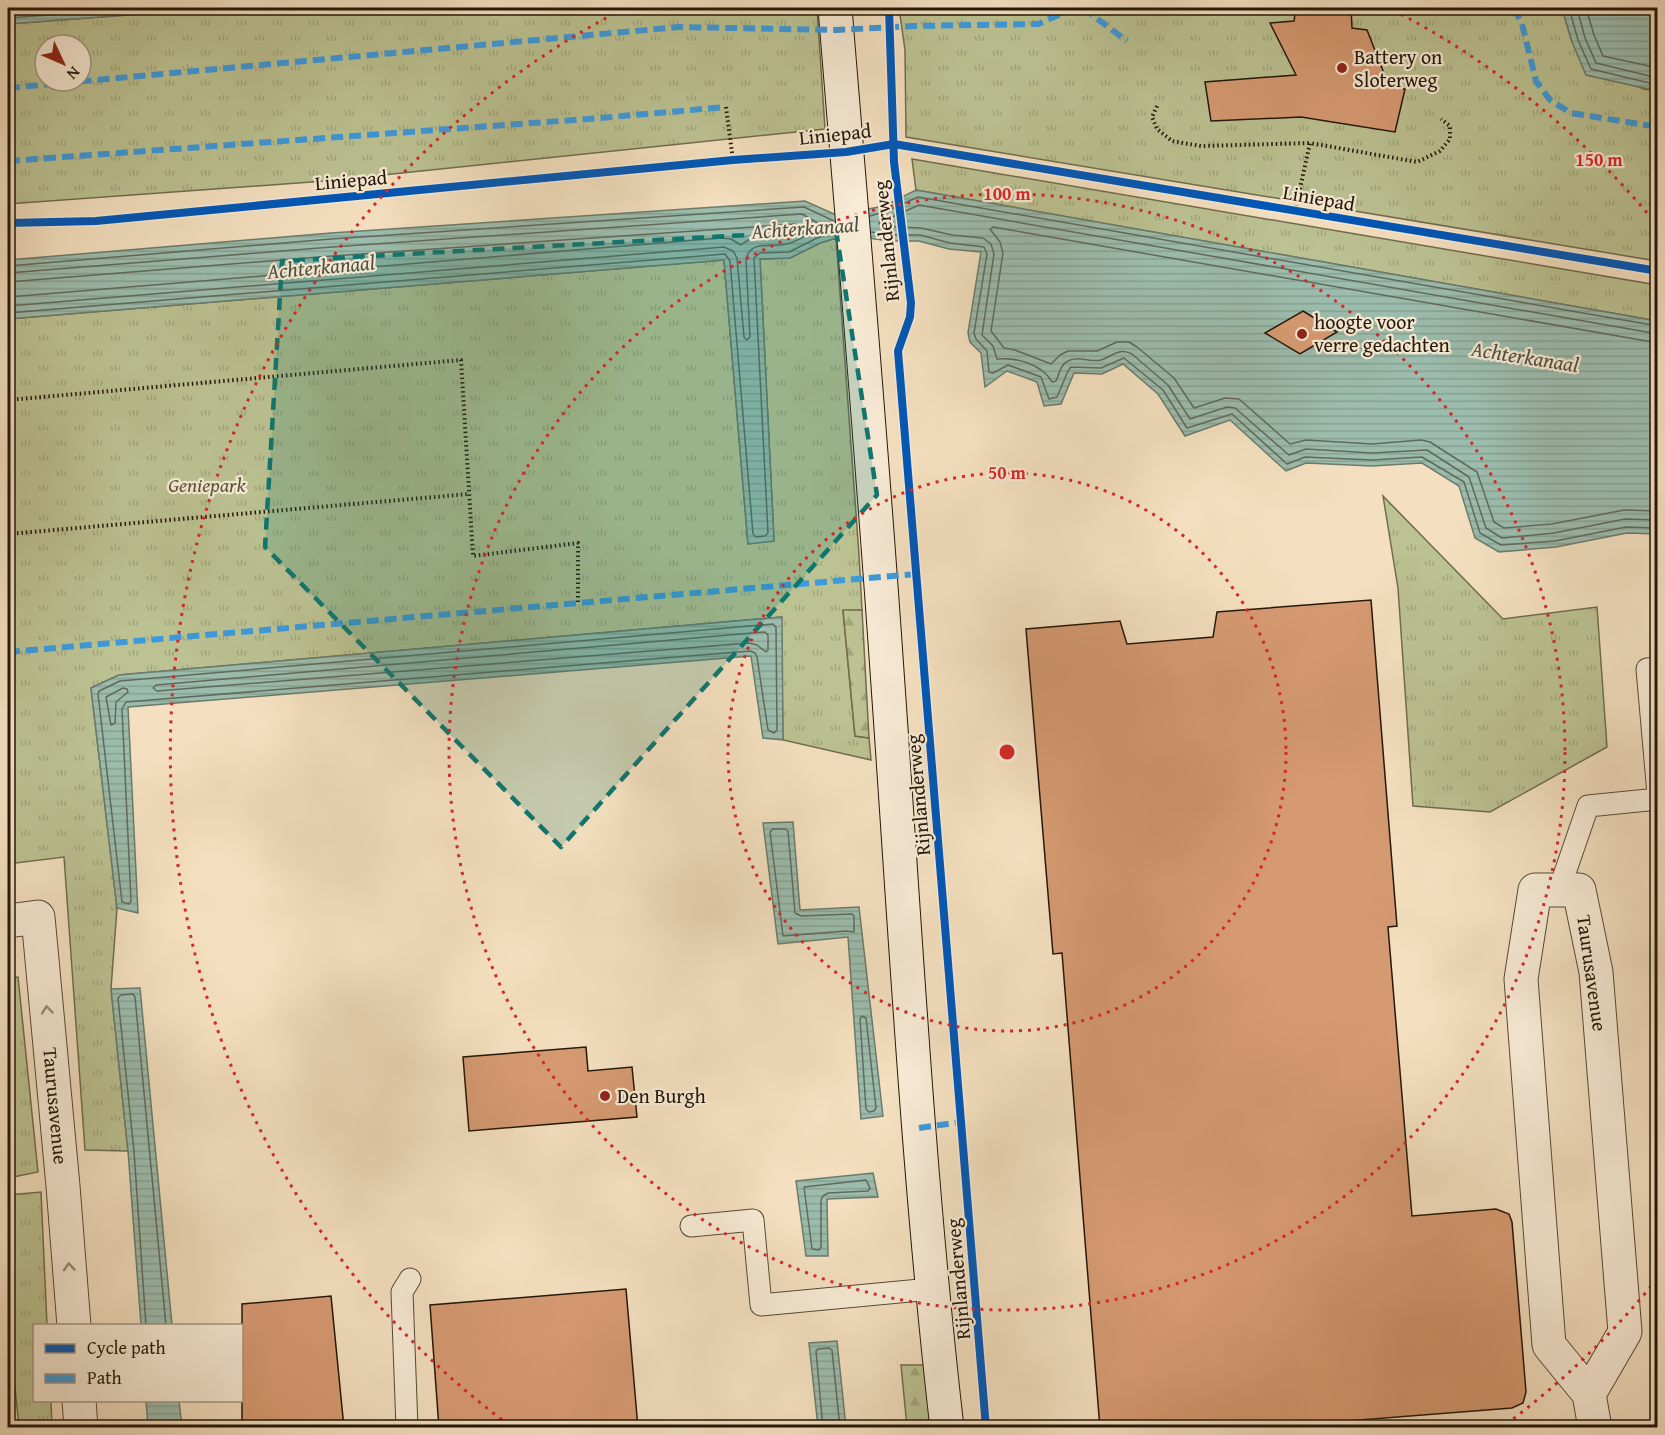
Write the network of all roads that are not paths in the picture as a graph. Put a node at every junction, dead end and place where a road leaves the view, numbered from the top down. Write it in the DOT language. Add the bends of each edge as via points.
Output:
graph roads {
  1 [pos="835,8"];
  2 [pos="1658,668"];
  3 [pos="1658,794"];
  4 [pos="1658,799"];
  5 [pos="1559,890"];
  6 [pos="8,921"];
  7 [pos="691,1226"];
  8 [pos="410,1279"];
  9 [pos="932,1289"];
  10 [pos="74,1324"];
  11 [pos="1588,1394"];
  12 [pos="79,1402"];
  13 [pos="81,1428"];
  14 [pos="407,1428"];
  15 [pos="948,1428"];
  16 [pos="1595,1428"];
  1 -- 9 [label="street, Rijnlanderweg"];
  2 -- 3 [label="lane" via="1647,669"];
  4 -- 5 [label="lane" via="1588,806"];
  5 -- 11 [label="street, Taurusavenue" via="1579,890 1596,972 1625,1332"];
  5 -- 11 [label="street" via="1535,890 1521,979 1549,1345"];
  10 -- 6 [label="street, Taurusavenue, one-way" via="38,917"];
  7 -- 9 [label="lane" via="753,1220 761,1305"];
  8 -- 14 [label="lane" via="402,1292"];
  9 -- 15 [label="street, Rijnlanderweg"];
  11 -- 16 [label="street"];
  12 -- 13 [label="street"];
}
